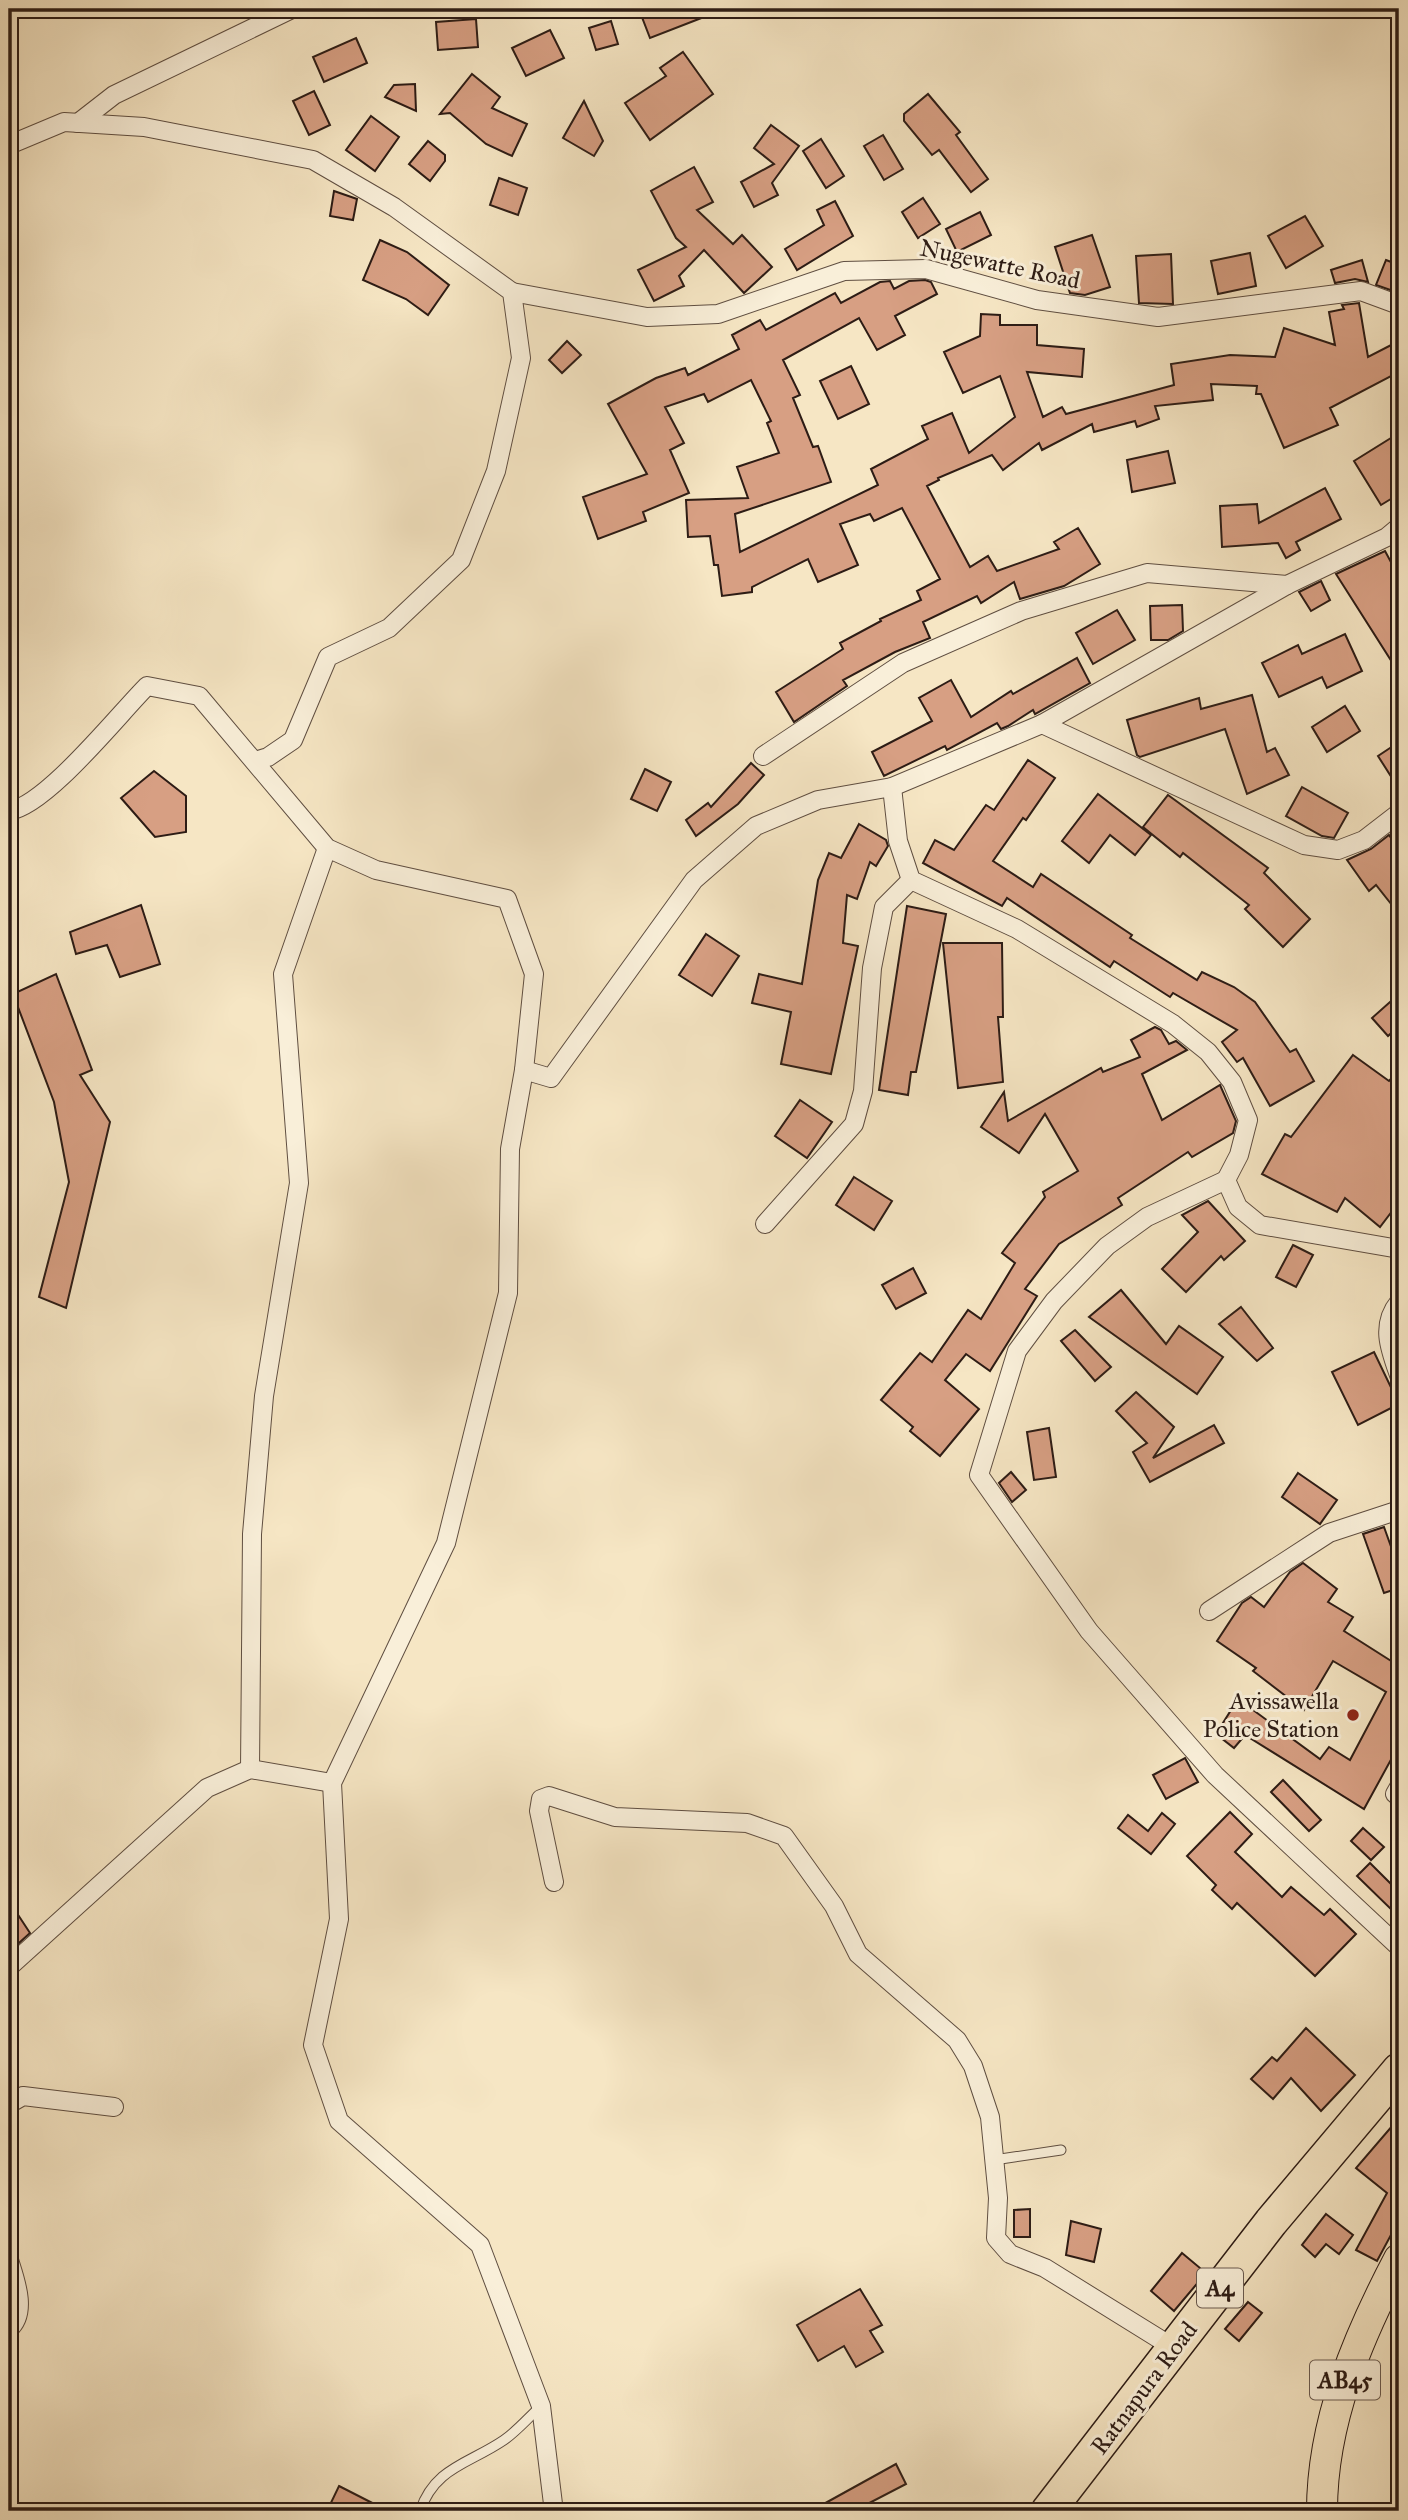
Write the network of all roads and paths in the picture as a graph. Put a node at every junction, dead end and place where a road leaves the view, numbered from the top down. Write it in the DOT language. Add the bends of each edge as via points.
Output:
graph roads {
  1 [pos="292,9"];
  2 [pos="78,123"];
  3 [pos="9,145"];
  4 [pos="512,292"];
  5 [pos="1399,305"];
  6 [pos="1395,538"];
  7 [pos="1287,585"];
  8 [pos="1042,724"];
  9 [pos="763,756"];
  10 [pos="262,759"];
  11 [pos="892,787"];
  12 [pos="9,811"];
  13 [pos="1399,813"];
  14 [pos="327,848"];
  15 [pos="911,880"];
  16 [pos="524,1070"];
  17 [pos="1226,1180"];
  18 [pos="765,1224"];
  19 [pos="1399,1249"];
  20 [pos="1399,1302"];
  21 [pos="1399,1375"];
  22 [pos="1399,1510"];
  23 [pos="1209,1611"];
  24 [pos="250,1769"];
  25 [pos="332,1783"];
  26 [pos="554,1882"];
  27 [pos="1399,1947"];
  28 [pos="9,1966"];
  29 [pos="1399,2070"];
  30 [pos="9,2104"];
  31 [pos="114,2107"];
  32 [pos="1061,2150"];
  33 [pos="994,2160"];
  34 [pos="1399,2259"];
  35 [pos="9,2260"];
  36 [pos="9,2329"];
  37 [pos="1174,2348"];
  38 [pos="541,2406"];
  39 [pos="420,2511"];
  40 [pos="550,2511"];
  41 [pos="1048,2511"];
  42 [pos="1322,2511"];
  1 -- 2 [label="street" via="114,95"];
  2 -- 3 [label="street" via="64,122"];
  2 -- 4 [label="street" via="144,127 313,160 394,207"];
  4 -- 5 [label="street, Nugewatte Road" via="647,317 718,314 844,271 926,269 1037,300 1158,317 1361,291"];
  4 -- 10 [label="street" via="521,358 496,471 461,560 389,628 328,657 293,740"];
  6 -- 7 [label="street"];
  7 -- 8 [label="street"];
  7 -- 9 [label="street" via="1147,573 1021,611 903,663"];
  8 -- 11 [label="street"];
  8 -- 13 [label="street" via="1304,845 1338,850 1364,840"];
  10 -- 12 [label="street" via="198,696 147,686 63,776 19,810"];
  10 -- 14 [label="street"];
  11 -- 15 [label="street" via="898,841"];
  11 -- 16 [label="street" via="818,800 755,826 694,880 551,1078"];
  14 -- 16 [label="street" via="376,870 507,899 534,974"];
  14 -- 24 [label="street" via="284,974 299,1183 264,1396 252,1534"];
  15 -- 17 [label="street" via="1017,929 1173,1024 1208,1052 1232,1082 1248,1121"];
  15 -- 18 [label="street" via="884,907 872,968 863,1091 854,1124"];
  16 -- 25 [label="street" via="509,1149 508,1293 446,1543"];
  17 -- 19 [label="street" via="1238,1207 1260,1225"];
  17 -- 27 [label="street" via="1147,1217 1107,1245 1054,1301 1017,1351 979,1475 1089,1631 1216,1775"];
  20 -- 21 [label="street" via="1392,1311 1387,1343"];
  22 -- 23 [label="street" via="1329,1532"];
  24 -- 25 [label="street"];
  24 -- 28 [label="street" via="208,1788"];
  25 -- 38 [label="street" via="339,1919 313,2045 340,2121 480,2245"];
  26 -- 33 [label="street" via="539,1811 541,1799 549,1796 615,1816 747,1823 784,1836 834,1906 858,1954 957,2040 973,2066 990,2117"];
  29 -- 37 [label="highway, Ratnapura Road / A4" via="1271,2222"];
  30 -- 31 [label="street" via="23,2096"];
  32 -- 33 [label="lane"];
  33 -- 37 [label="street" via="996,2238 1010,2254 1045,2267"];
  34 -- 42 [label="main road, AB45" via="1350,2361 1322,2473"];
  35 -- 36 [label="street" via="18,2288 18,2311"];
  37 -- 41 [label="highway, Ratnapura Road / A4"];
  38 -- 39 [label="lane" via="505,2440 455,2466 427,2491"];
  38 -- 40 [label="street" via="553,2504"];
}
